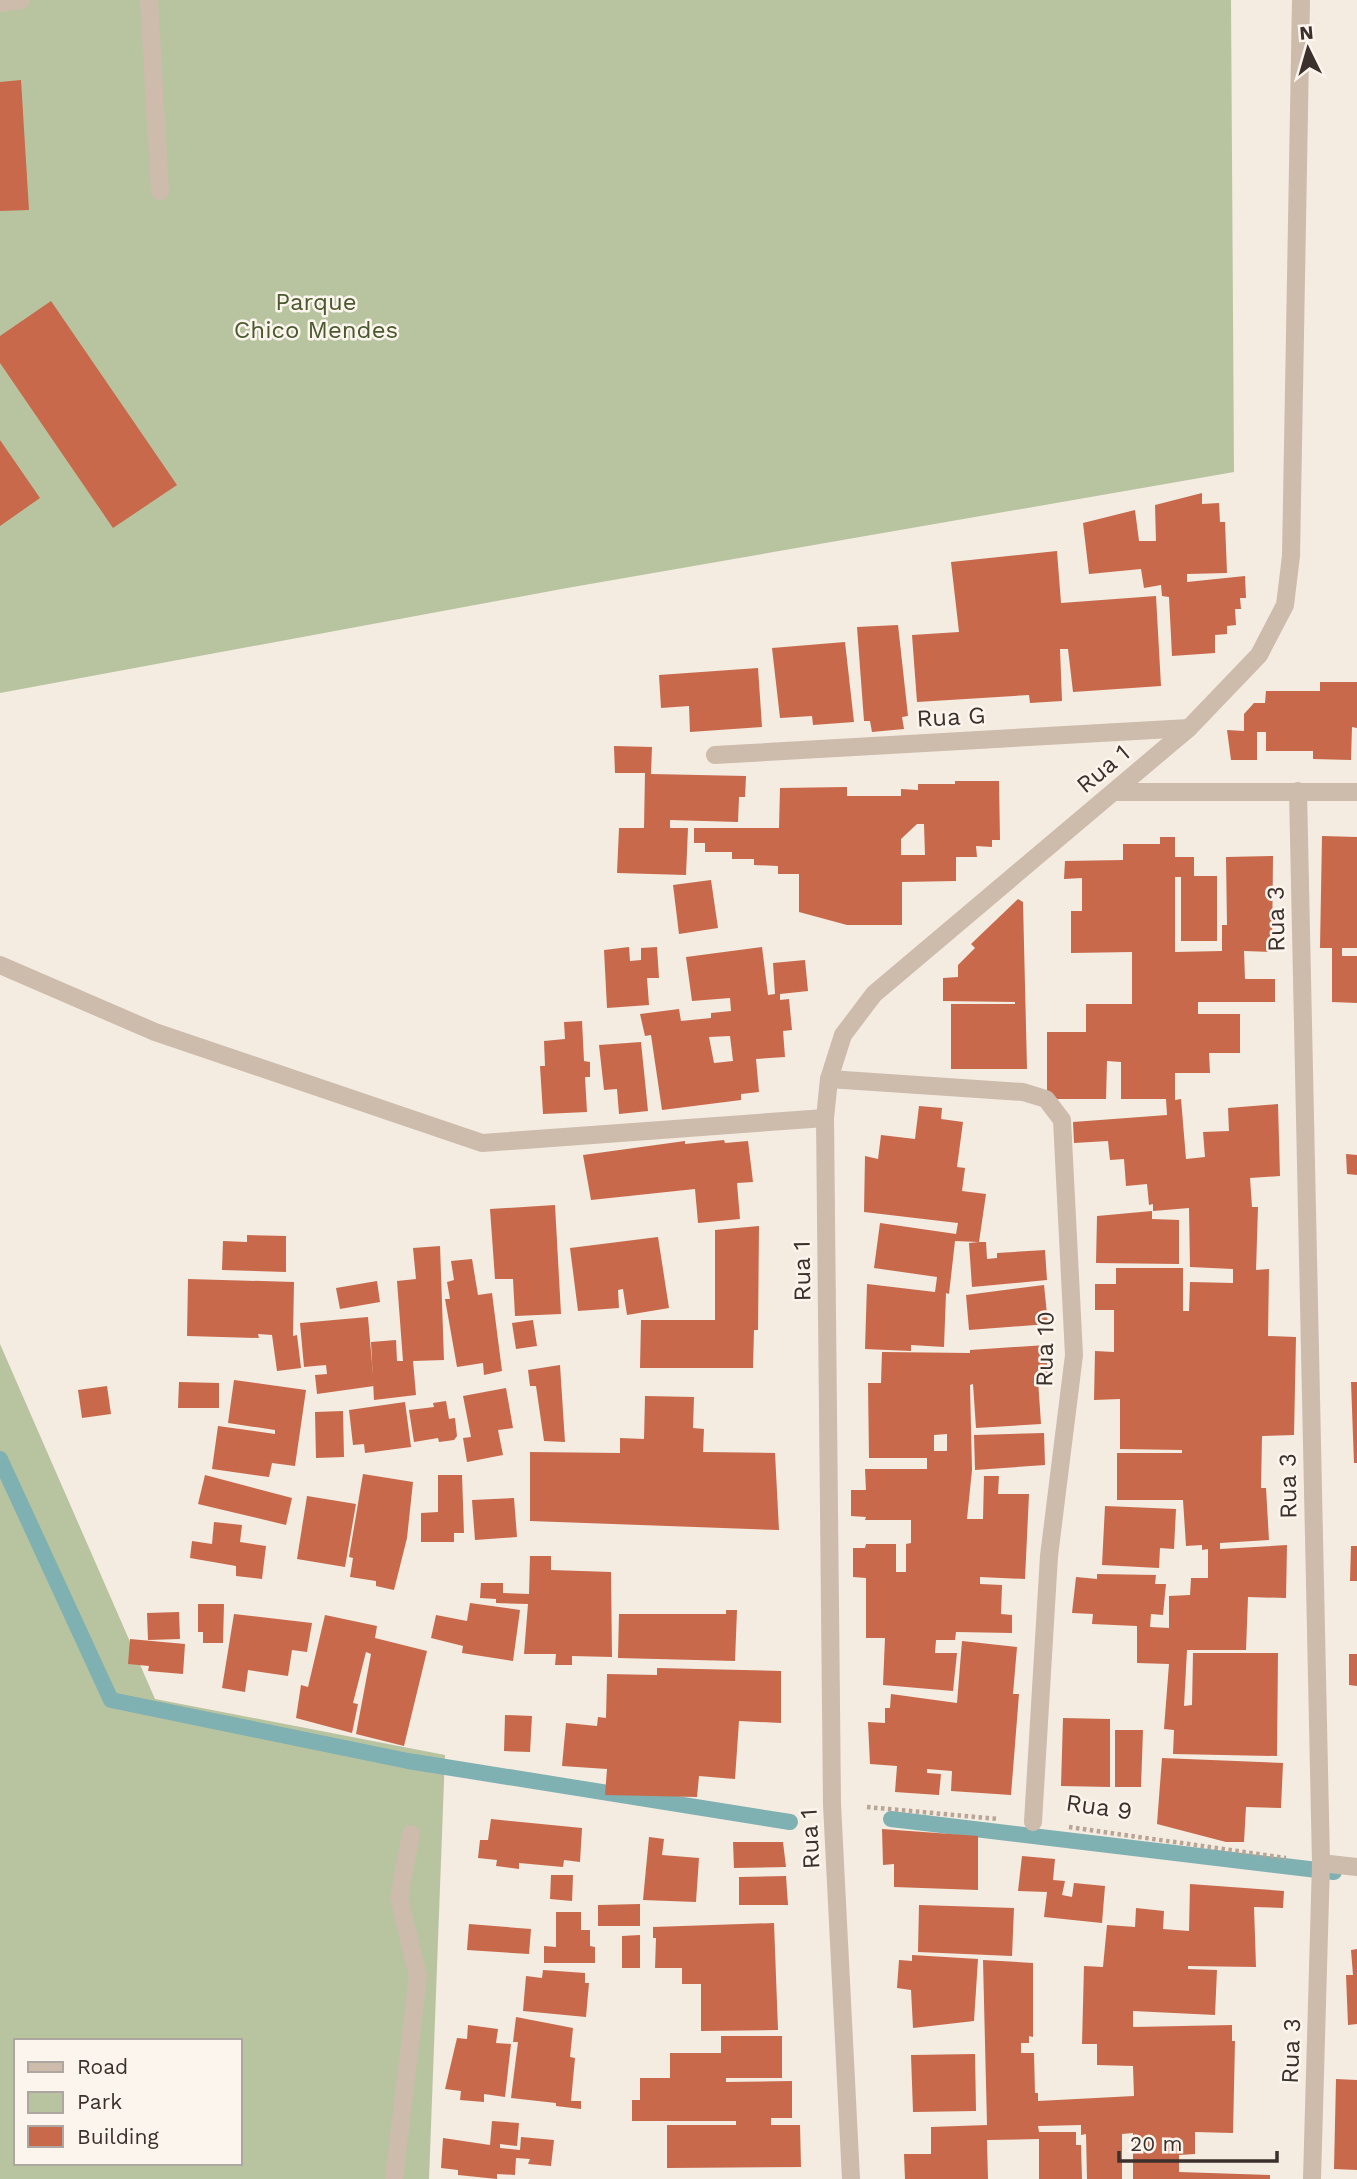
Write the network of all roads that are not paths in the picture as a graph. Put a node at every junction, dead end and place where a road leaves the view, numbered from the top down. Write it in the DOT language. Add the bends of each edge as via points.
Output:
graph roads {
  1 [pos="21,0"];
  2 [pos="149,0"];
  3 [pos="1301,0"];
  4 [pos="0,3"];
  5 [pos="160,191"];
  6 [pos="1189,727"];
  7 [pos="715,755"];
  8 [pos="1298,791"];
  9 [pos="1115,792"];
  10 [pos="1357,792"];
  11 [pos="0,965"];
  12 [pos="829,1079"];
  13 [pos="825,1118"];
  14 [pos="1033,1822"];
  15 [pos="411,1834"];
  16 [pos="1321,1863"];
  17 [pos="1357,1867"];
  18 [pos="394,2179"];
  19 [pos="851,2179"];
  20 [pos="1312,2179"];
  1 -- 4 [label="street"];
  2 -- 5 [label="street"];
  3 -- 6 [label="street, Rua 1" via="1291,555 1285,605 1259,655"];
  6 -- 7 [label="street, Rua G"];
  6 -- 9 [label="street, Rua 1"];
  8 -- 9 [label="street"];
  8 -- 10 [label="street"];
  8 -- 16 [label="street, Rua 3"];
  9 -- 12 [label="street, Rua 1" via="874,994 843,1035"];
  11 -- 13 [label="street" via="155,1032 482,1143"];
  12 -- 13 [label="street, Rua 1"];
  12 -- 14 [label="street, Rua 10" via="1023,1092 1046,1100 1062,1120 1074,1355 1049,1556"];
  13 -- 19 [label="street, Rua 1" via="832,1804"];
  15 -- 18 [label="street" via="399,1898 418,1976"];
  16 -- 17 [label="street"];
  16 -- 20 [label="street, Rua 3"];
}
